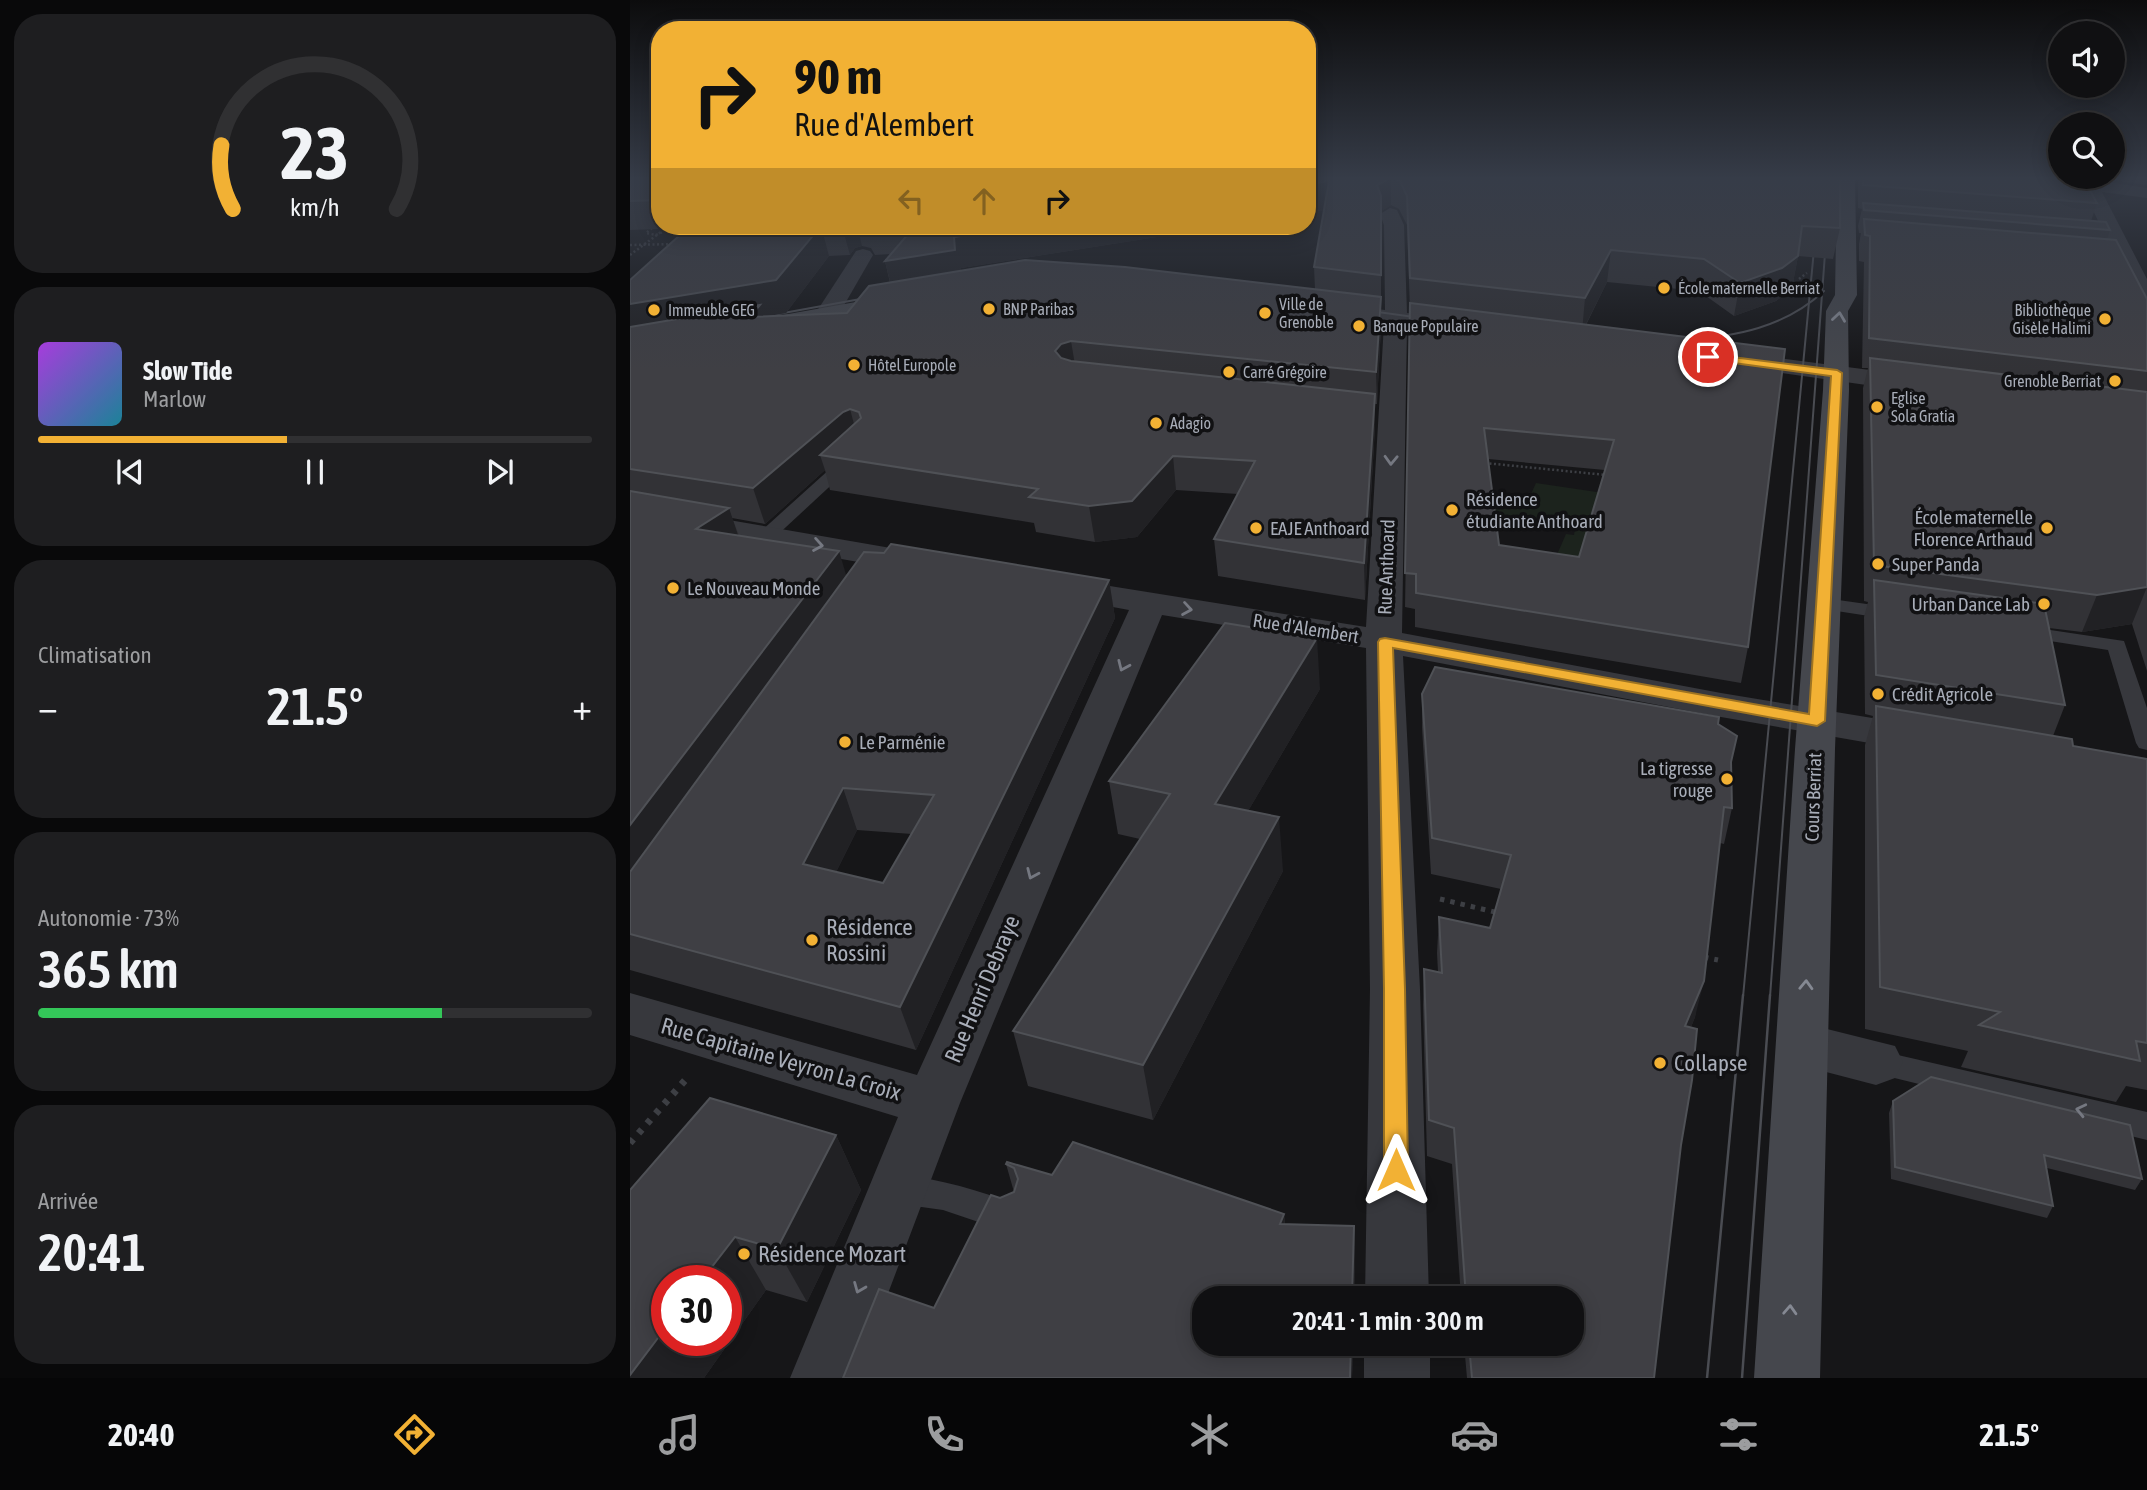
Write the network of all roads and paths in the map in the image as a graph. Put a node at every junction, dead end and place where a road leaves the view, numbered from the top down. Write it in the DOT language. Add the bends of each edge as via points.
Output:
graph roads {
  1 [pos="647,242"];
  2 [pos="1394,242"];
  3 [pos="1852,242"];
  4 [pos="2108,242"];
  5 [pos="680,244"];
  6 [pos="643,245"];
  7 [pos="630,246"];
  8 [pos="630,255"];
  9 [pos="863,255"];
  10 [pos="2129,263"];
  11 [pos="1807,273"];
  12 [pos="1799,279"];
  13 [pos="922,297"];
  14 [pos="2147,301"];
  15 [pos="1307,307"];
  16 [pos="827,314"];
  17 [pos="1396,318"];
  18 [pos="760,327"];
  19 [pos="1487,330"];
  20 [pos="1705,357"];
  21 [pos="1837,373"];
  22 [pos="1943,387"];
  23 [pos="860,450"];
  24 [pos="1485,463"];
  25 [pos="1610,475"];
  26 [pos="630,512"];
  27 [pos="766,536"];
  28 [pos="951,568"];
  29 [pos="1031,582"];
  30 [pos="1150,603"];
  31 [pos="1824,604"];
  32 [pos="1918,617"];
  33 [pos="2011,630"];
  34 [pos="1385,642"];
  35 [pos="1817,721"];
  36 [pos="2147,744"];
  37 [pos="1958,745"];
  38 [pos="1438,898"];
  39 [pos="1502,913"];
  40 [pos="1696,955"];
  41 [pos="1718,960"];
  42 [pos="630,1014"];
  43 [pos="720,1041"];
  44 [pos="1803,1045"];
  45 [pos="1875,1062"];
  46 [pos="932,1103"];
  47 [pos="2147,1126"];
  48 [pos="630,1143"];
  49 [pos="898,1189"];
  50 [pos="1012,1218"];
  51 [pos="1397,1286"];
  52 [pos="1397,1356"];
  53 [pos="822,1378"];
  54 [pos="1397,1378"];
  55 [pos="1787,1378"];
  1 -- 6 [label="path"];
  2 -- 17 [label="street, Rue Anthoard"];
  21 -- 3 [label="street, Cours Berriat, one-way" via="1837,311 1846,295"];
  4 -- 10 [label="street"];
  5 -- 6 [label="path"];
  6 -- 7 [label="path"];
  6 -- 8 [label="path"];
  9 -- 16 [label="street"];
  10 -- 14 [label="street"];
  11 -- 12 [label="path"];
  13 -- 16 [label="street"];
  15 -- 17 [label="street"];
  16 -- 18 [label="street"];
  17 -- 19 [label="street"];
  17 -- 34 [label="street, Rue Anthoard, one-way" via="1378,416"];
  20 -- 21 [label="street"];
  21 -- 22 [label="street"];
  21 -- 31 [label="street, Cours Berriat"];
  23 -- 27 [label="lane"];
  24 -- 25 [label="path"];
  26 -- 27 [label="street"];
  27 -- 28 [label="street, one-way" via="879,564"];
  29 -- 30 [label="street, Rue d'Alembert"];
  30 -- 34 [label="street, Rue d'Alembert, one-way"];
  30 -- 46 [label="street, Rue Henri Debraye, one-way"];
  31 -- 32 [label="lane"];
  31 -- 35 [label="street, Cours Berriat"];
  33 -- 36 [label="lane" via="2117,645"];
  34 -- 35 [label="street, Rue d'Alembert"];
  34 -- 51 [label="street, Rue Anthoard" via="1395,989"];
  35 -- 37 [label="street, Rue d'Alembert"];
  44 -- 35 [label="street, Cours Berriat, one-way"];
  38 -- 39 [label="path"];
  40 -- 41 [label="path"];
  42 -- 43 [label="street, Rue Capitaine Veyron La Croix"];
  43 -- 46 [label="street, Rue Capitaine Veyron La Croix"];
  43 -- 48 [label="path"];
  44 -- 45 [label="street"];
  55 -- 44 [label="street, Cours Berriat, one-way"];
  47 -- 45 [label="lane, one-way"];
  46 -- 49 [label="street, Rue Henri Debraye"];
  49 -- 50 [label="lane" via="943,1195"];
  49 -- 53 [label="street, Rue Henri Debraye, one-way"];
  52 -- 54 [label="street"];
}
